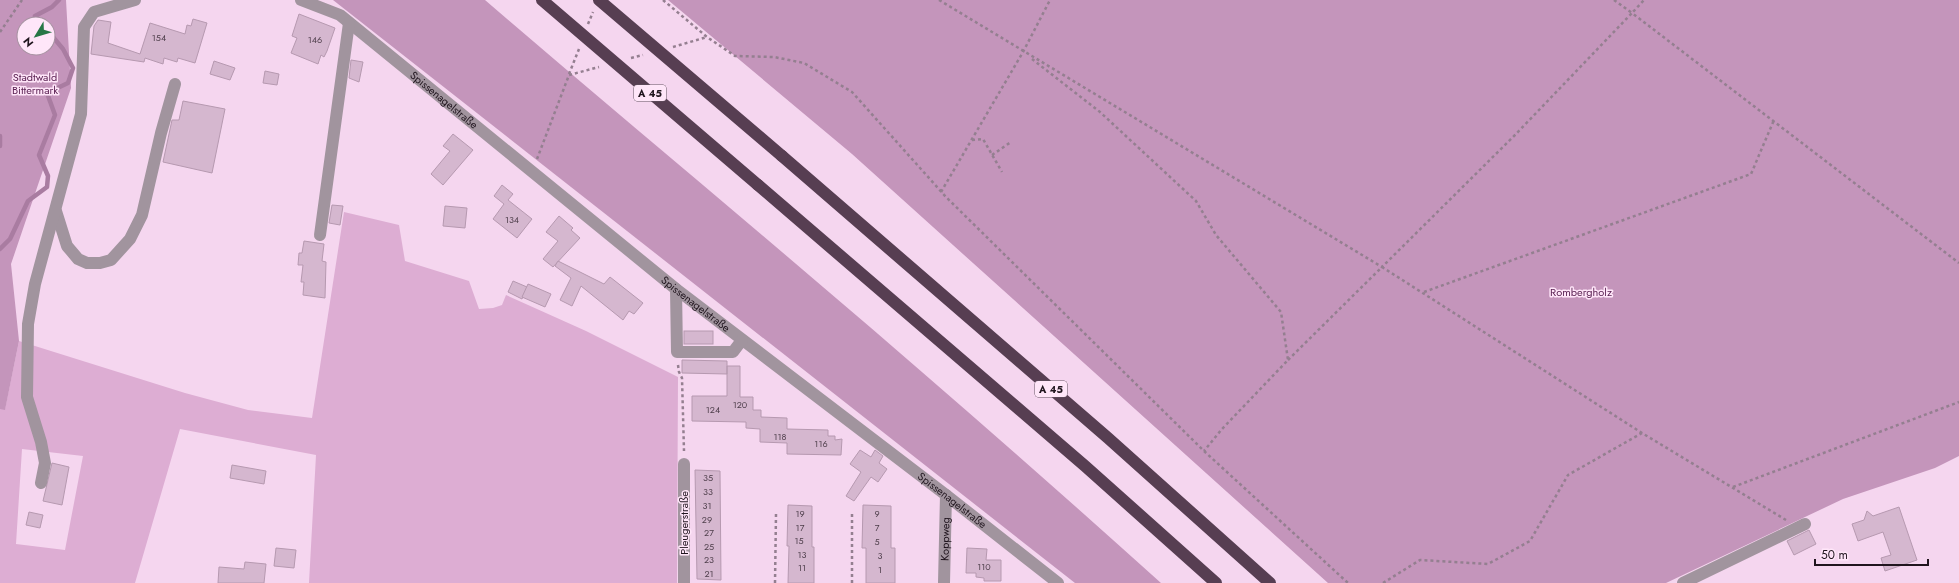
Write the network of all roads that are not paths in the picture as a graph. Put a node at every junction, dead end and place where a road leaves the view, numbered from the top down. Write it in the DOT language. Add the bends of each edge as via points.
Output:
graph roads {
  1 [pos="135,0"];
  2 [pos="301,0"];
  3 [pos="542,0"];
  4 [pos="599,0"];
  5 [pos="349,23"];
  6 [pos="175,84"];
  7 [pos="56,211"];
  8 [pos="320,234"];
  9 [pos="676,289"];
  10 [pos="742,340"];
  11 [pos="684,464"];
  12 [pos="41,483"];
  13 [pos="946,495"];
  14 [pos="1805,524"];
  15 [pos="684,583"];
  16 [pos="944,583"];
  17 [pos="1058,583"];
  18 [pos="1216,583"];
  19 [pos="1270,583"];
  20 [pos="1683,583"];
  1 -- 7 [label="street" via="94,12 84,27 81,114"];
  2 -- 5 [label="street, Spissenagelstraße" via="340,15"];
  3 -- 18 [label="highway, A 45, bridge" via="1079,461"];
  4 -- 19 [label="highway, A 45, bridge" via="1108,438"];
  5 -- 8 [label="street"];
  5 -- 9 [label="street, Spissenagelstraße"];
  6 -- 7 [label="street" via="142,215 130,239 111,260 87,263 78,259 67,246"];
  7 -- 12 [label="street" via="35,284 28,324 26,397 45,463"];
  9 -- 10 [label="street, Spissenagelstraße"];
  9 -- 10 [label="street" via="677,352 732,352"];
  10 -- 13 [label="street, Spissenagelstraße"];
  11 -- 15 [label="street, Pleugerstraße"];
  13 -- 16 [label="street, Koppweg"];
  13 -- 17 [label="street, Spissenagelstraße"];
  14 -- 20 [label="street"];
}
